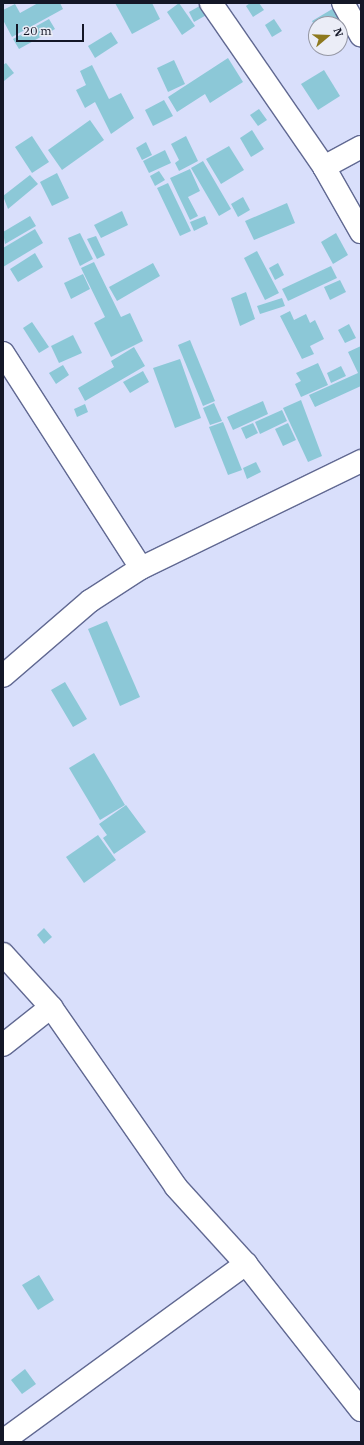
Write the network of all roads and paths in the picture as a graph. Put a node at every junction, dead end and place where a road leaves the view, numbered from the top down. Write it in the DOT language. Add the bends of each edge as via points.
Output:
graph roads {
  1 [pos="211,3"];
  2 [pos="343,3"];
  3 [pos="361,35"];
  4 [pos="361,147"];
  5 [pos="324,166"];
  6 [pos="361,232"];
  7 [pos="3,353"];
  8 [pos="361,461"];
  9 [pos="141,568"];
  10 [pos="3,676"];
  11 [pos="3,954"];
  12 [pos="51,1007"];
  13 [pos="3,1045"];
  14 [pos="246,1264"];
  15 [pos="361,1410"];
  16 [pos="3,1441"];
  1 -- 5 [label="street"];
  2 -- 3 [label="street"];
  4 -- 5 [label="street"];
  5 -- 6 [label="street"];
  7 -- 9 [label="street"];
  8 -- 9 [label="street"];
  9 -- 10 [label="street" via="90,601"];
  11 -- 12 [label="street"];
  12 -- 13 [label="street"];
  12 -- 14 [label="street" via="176,1187"];
  14 -- 15 [label="street"];
  14 -- 16 [label="street"];
}
